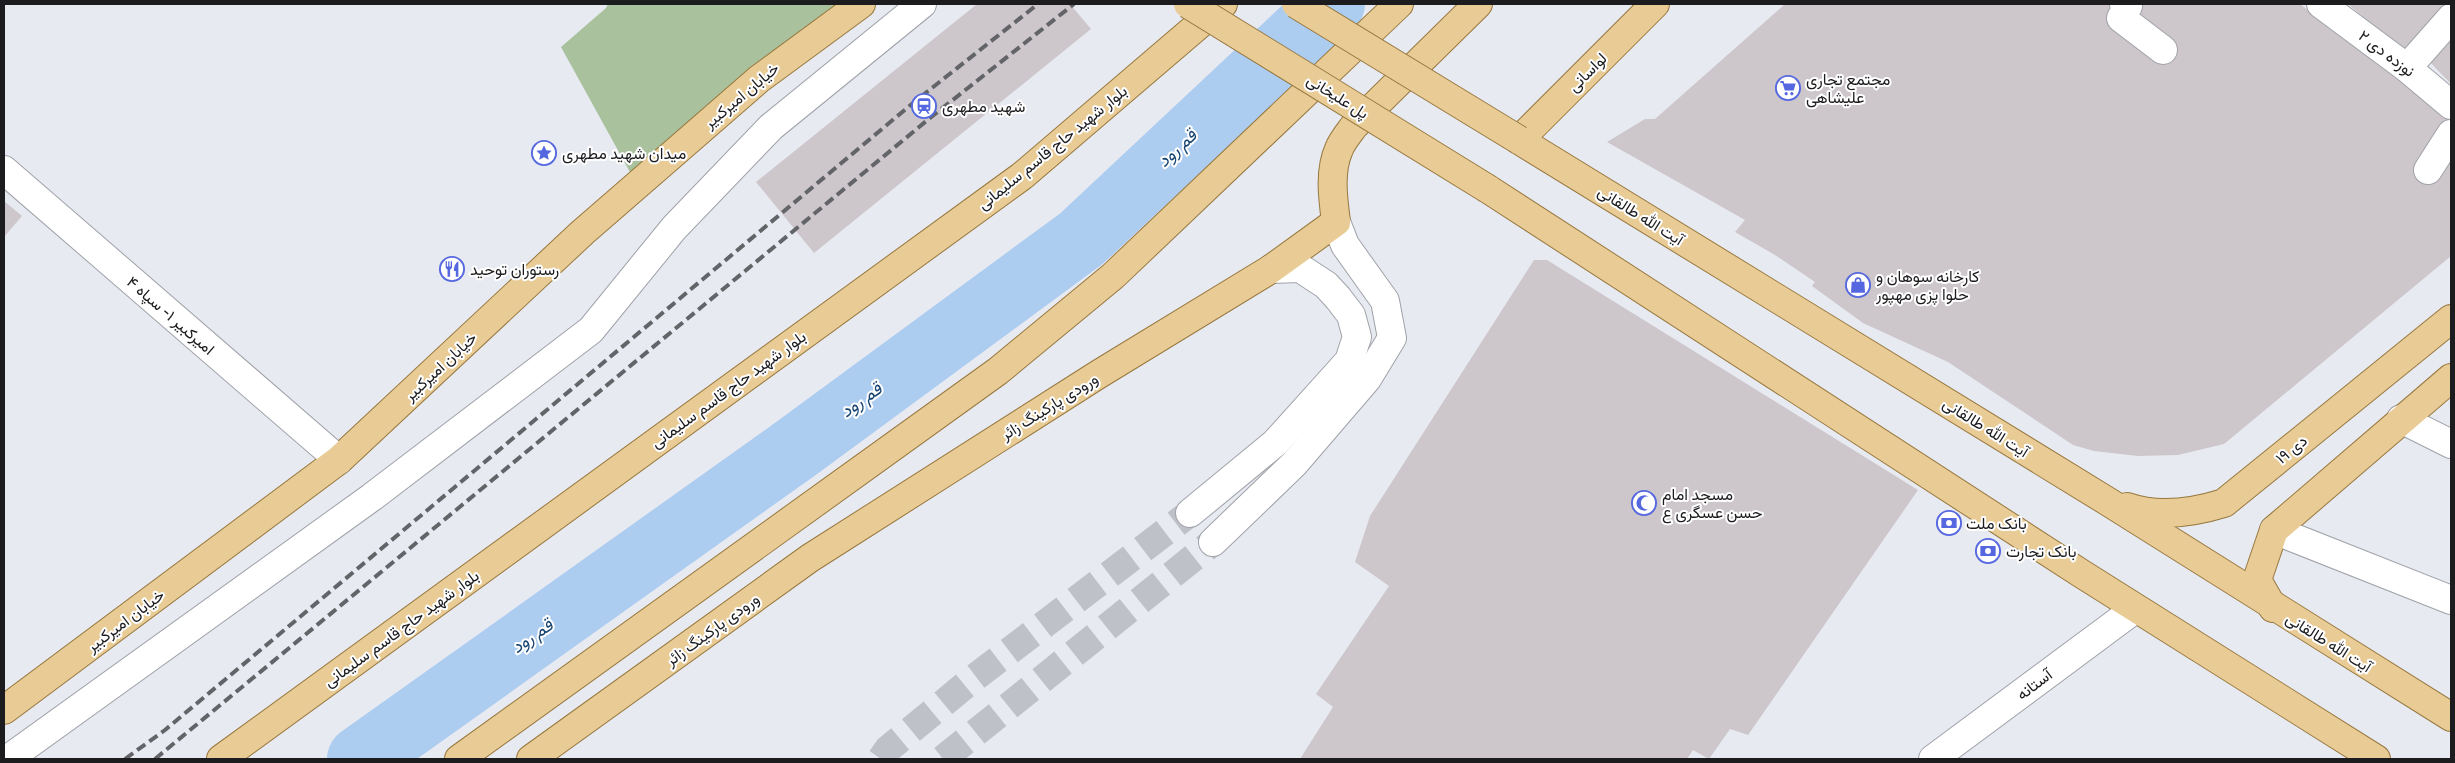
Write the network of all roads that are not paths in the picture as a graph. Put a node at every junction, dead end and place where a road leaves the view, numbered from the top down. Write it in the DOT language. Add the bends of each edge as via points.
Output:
graph roads {
  1 [pos="862,4"];
  2 [pos="922,4"];
  3 [pos="1188,4"];
  4 [pos="1223,4"];
  5 [pos="1296,4"];
  6 [pos="1399,4"];
  7 [pos="1478,4"];
  8 [pos="1655,4"];
  9 [pos="2124,4"];
  10 [pos="2321,4"];
  11 [pos="2451,18"];
  12 [pos="2163,50"];
  13 [pos="2407,68"];
  14 [pos="2451,105"];
  15 [pos="2451,134"];
  16 [pos="1519,140"];
  17 [pos="4,170"];
  18 [pos="2428,170"];
  19 [pos="1336,222"];
  20 [pos="1271,269"];
  21 [pos="2451,319"];
  22 [pos="1391,323"];
  23 [pos="1357,337"];
  24 [pos="2451,378"];
  25 [pos="2401,418"];
  26 [pos="2451,444"];
  27 [pos="339,460"];
  28 [pos="2107,501"];
  29 [pos="1190,513"];
  30 [pos="2274,530"];
  31 [pos="1213,542"];
  32 [pos="2451,600"];
  33 [pos="2274,608"];
  34 [pos="2136,609"];
  35 [pos="4,710"];
  36 [pos="2451,717"];
  37 [pos="8,759"];
  38 [pos="221,759"];
  39 [pos="459,759"];
  40 [pos="531,759"];
  41 [pos="1933,759"];
  42 [pos="2376,759"];
  1 -- 27 [label="main road, خیابان امیرکبیر" via="759,78 583,232"];
  2 -- 37 [label="street" via="771,127 674,228 591,330 372,497"];
  3 -- 34 [label="main road, پل علیخانی, bridge" via="1488,189"];
  4 -- 38 [label="main road, بلوار شهید حاج قاسم سلیمانی" via="1022,176"];
  5 -- 16 [label="main road, bridge"];
  6 -- 39 [label="main road" via="1113,276 998,371"];
  7 -- 19 [label="main road" via="1354,126 1338,149 1333,171"];
  8 -- 16 [label="main road, لواسانی"];
  9 -- 12 [label="street" via="2128,6 2121,18"];
  10 -- 13 [label="street, نوزده دی ۲"];
  11 -- 13 [label="street"];
  13 -- 14 [label="street, نوزده دی ۲"];
  15 -- 18 [label="street"];
  16 -- 28 [label="main road, آیت الله طالقانی"];
  17 -- 27 [label="street, امیرکبیر ۱- سپاه ۴"];
  19 -- 20 [label="main road"];
  19 -- 22 [label="street" via="1346,246 1385,301"];
  20 -- 23 [label="street, ورودی پارکینگ زائر" via="1300,268 1326,285 1350,315"];
  20 -- 40 [label="main road, ورودی پارکینگ زائر" via="810,558"];
  21 -- 28 [label="main road, ۱۹ دی" via="2224,503 2201,510 2163,514"];
  22 -- 23 [label="street"];
  22 -- 31 [label="street" via="1392,338 1367,379 1294,464"];
  23 -- 29 [label="street" via="1349,361 1275,443"];
  24 -- 25 [label="main road"];
  25 -- 26 [label="street"];
  25 -- 30 [label="main road"];
  27 -- 35 [label="main road, خیابان امیرکبیر"];
  28 -- 33 [label="main road, آیت الله طالقانی"];
  30 -- 32 [label="street"];
  30 -- 33 [label="main road" via="2257,580"];
  33 -- 36 [label="main road, آیت الله طالقانی"];
  34 -- 41 [label="street, آستانه"];
  34 -- 42 [label="main road"];
}
